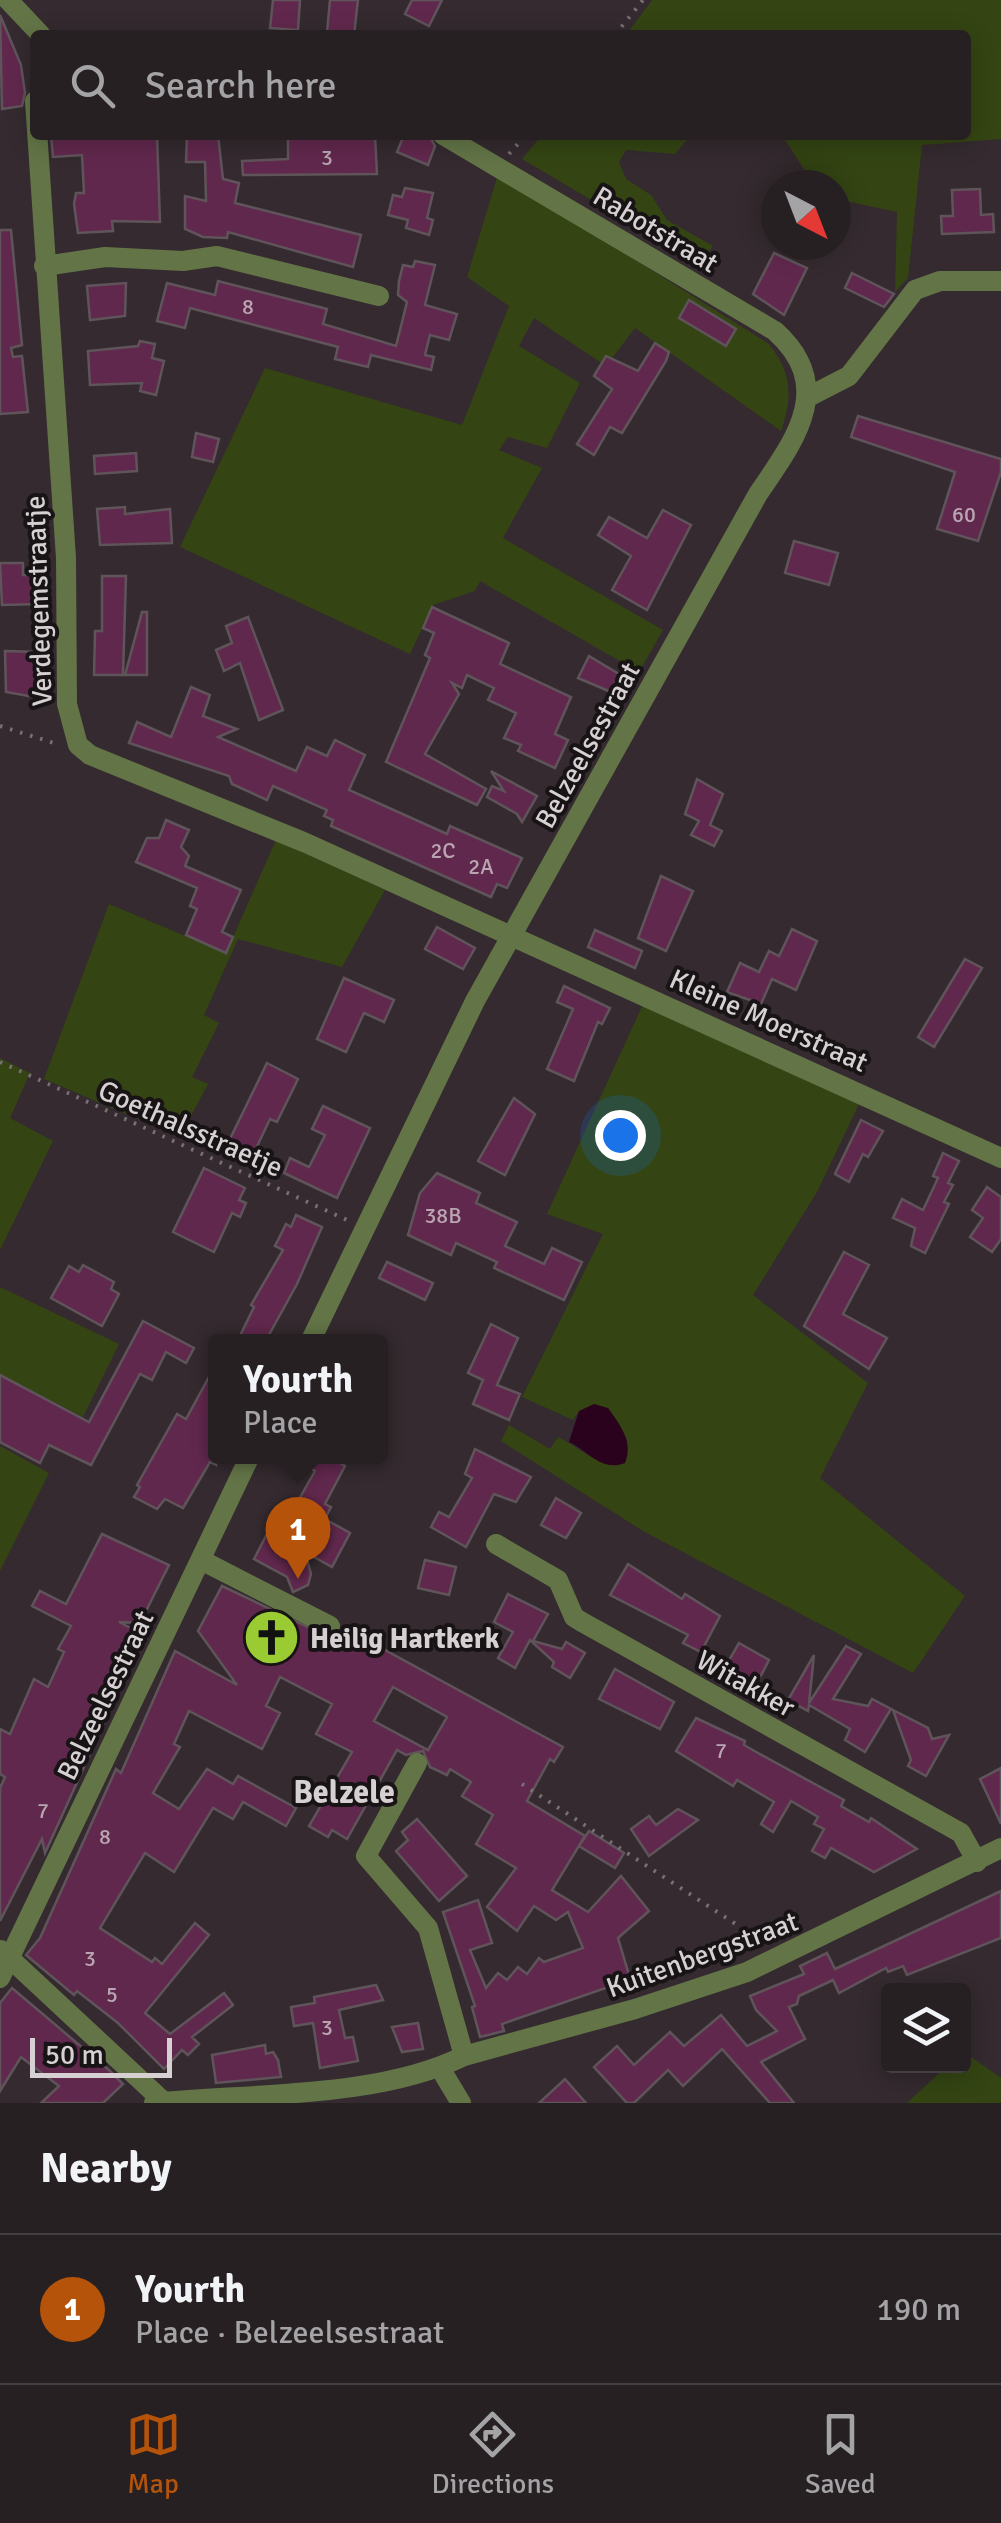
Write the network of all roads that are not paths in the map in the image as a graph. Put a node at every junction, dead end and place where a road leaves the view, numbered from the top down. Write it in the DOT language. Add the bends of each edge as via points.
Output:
graph roads {
  1 [pos="8,0"];
  2 [pos="36,30"];
  3 [pos="37,140"];
  4 [pos="453,140"];
  5 [pos="44,266"];
  6 [pos="1001,281"];
  7 [pos="379,296"];
  8 [pos="808,397"];
  9 [pos="513,935"];
  10 [pos="1001,1158"];
  11 [pos="314,1334"];
  12 [pos="246,1464"];
  13 [pos="496,1544"];
  14 [pos="201,1560"];
  15 [pos="330,1626"];
  16 [pos="418,1763"];
  17 [pos="1001,1848"];
  18 [pos="977,1862"];
  19 [pos="5,1953"];
  20 [pos="0,1978"];
  21 [pos="464,2056"];
  22 [pos="440,2068"];
  23 [pos="164,2102"];
  24 [pos="154,2103"];
  25 [pos="462,2103"];
  1 -- 2 [label="street"];
  3 -- 5 [label="street, Verdegemstraatje"];
  4 -- 8 [label="street, Rabotstraat" via="775,331 796,357"];
  5 -- 7 [label="street" via="217,256"];
  5 -- 9 [label="street, Verdegemstraatje" via="66,558 67,704 78,744 90,755"];
  6 -- 8 [label="street" via="940,282 915,290 849,376"];
  8 -- 9 [label="street, Belzeelsestraat" via="799,432"];
  9 -- 10 [label="street, Kleine Moerstraat"];
  9 -- 11 [label="street, Belzeelsestraat"];
  12 -- 14 [label="street, Belzeelsestraat"];
  13 -- 18 [label="street, Witakker" via="558,1580 574,1617 961,1833"];
  14 -- 15 [label="street"];
  14 -- 19 [label="street, Belzeelsestraat"];
  16 -- 21 [label="street" via="366,1856 428,1928"];
  17 -- 18 [label="street, Kuitenbergstraat"];
  18 -- 21 [label="street, Kuitenbergstraat" via="782,1958 634,2010"];
  19 -- 20 [label="street, Belzeelsestraat"];
  19 -- 23 [label="street"];
  21 -- 22 [label="street, Kuitenbergstraat"];
  22 -- 23 [label="street, Kuitenbergstraat" via="320,2091"];
  22 -- 25 [label="street"];
  23 -- 24 [label="street, Kuitenbergstraat"];
}
